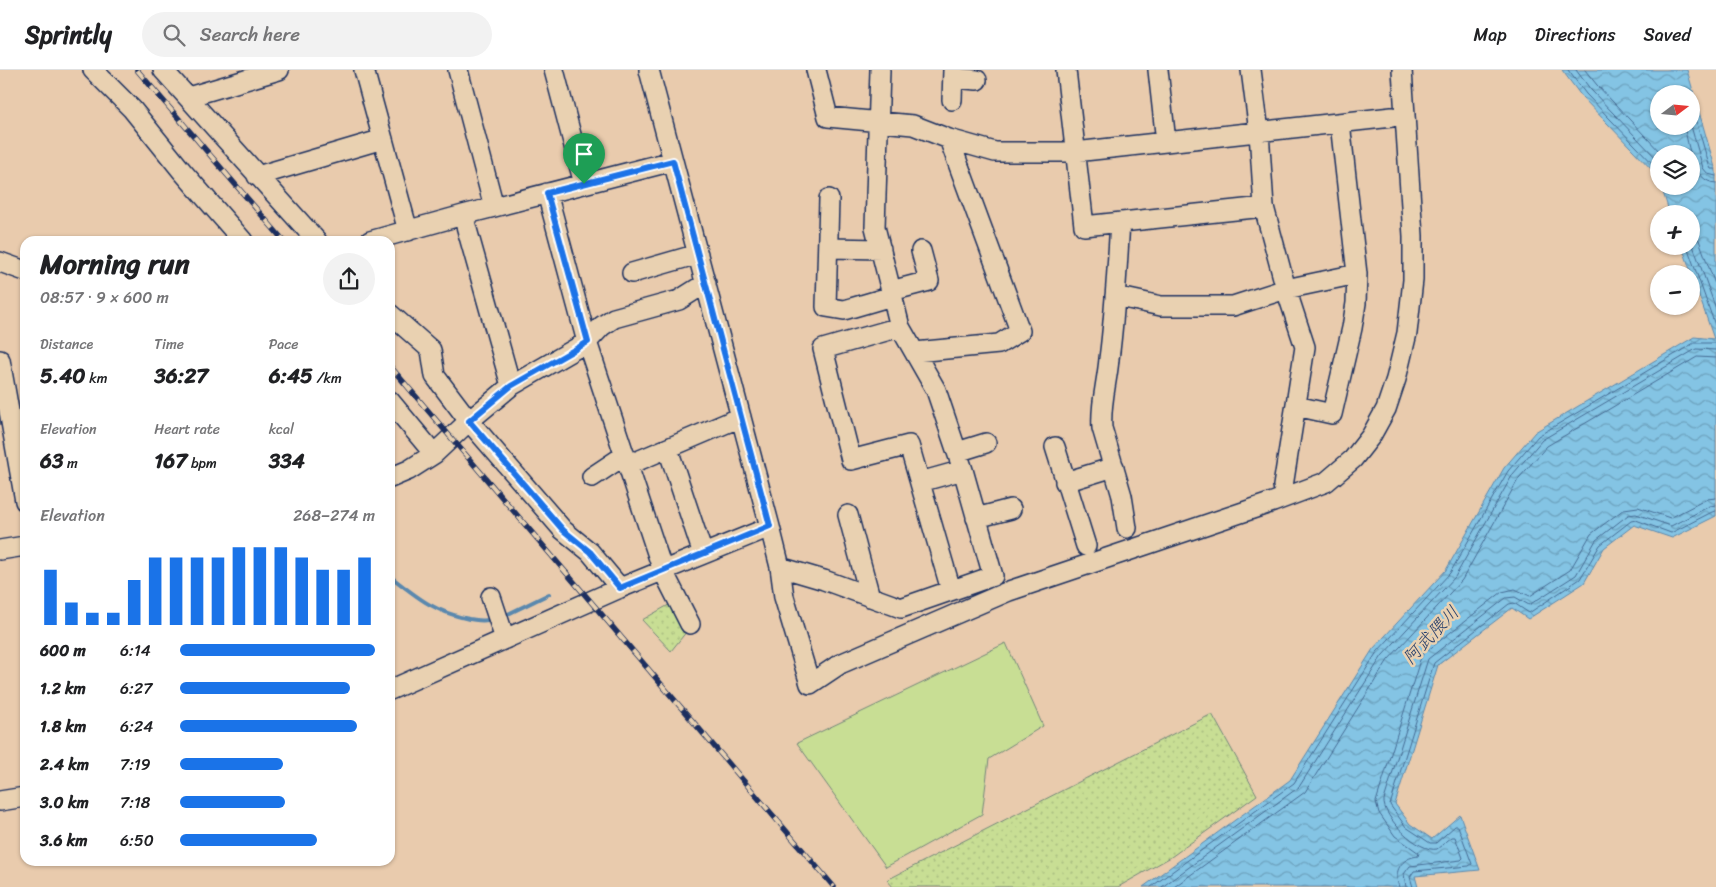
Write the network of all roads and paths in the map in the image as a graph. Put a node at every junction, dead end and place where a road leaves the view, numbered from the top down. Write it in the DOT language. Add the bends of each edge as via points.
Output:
graph roads {
  1 [pos="93,70"];
  2 [pos="163,70"];
  3 [pos="364,70"];
  4 [pos="458,70"];
  5 [pos="554,70"];
  6 [pos="649,70"];
  7 [pos="816,70"];
  8 [pos="880,70"];
  9 [pos="1066,70"];
  10 [pos="1158,70"];
  11 [pos="1251,70"];
  12 [pos="1402,70"];
  13 [pos="273,71"];
  14 [pos="953,74"];
  15 [pos="977,80"];
  16 [pos="188,97"];
  17 [pos="952,100"];
  18 [pos="1392,118"];
  19 [pos="878,122"];
  20 [pos="1340,123"];
  21 [pos="1259,132"];
  22 [pos="382,139"];
  23 [pos="948,139"];
  24 [pos="1166,142"];
  25 [pos="1075,152"];
  26 [pos="673,161"];
  27 [pos="258,176"];
  28 [pos="584,184"];
  29 [pos="547,193"];
  30 [pos="829,199"];
  31 [pos="494,207"];
  32 [pos="1264,207"];
  33 [pos="463,215"];
  34 [pos="1120,222"];
  35 [pos="408,231"];
  36 [pos="239,236"];
  37 [pos="312,236"];
  38 [pos="389,236"];
  39 [pos="829,248"];
  40 [pos="880,248"];
  41 [pos="921,250"];
  42 [pos="698,254"];
  43 [pos="0,262"];
  44 [pos="20,269"];
  45 [pos="632,273"];
  46 [pos="1357,274"];
  47 [pos="706,283"];
  48 [pos="1286,289"];
  49 [pos="891,293"];
  50 [pos="1115,296"];
  51 [pos="395,318"];
  52 [pos="900,328"];
  53 [pos="588,342"];
  54 [pos="915,352"];
  55 [pos="0,360"];
  56 [pos="511,386"];
  57 [pos="1296,406"];
  58 [pos="395,407"];
  59 [pos="741,417"];
  60 [pos="469,421"];
  61 [pos="986,443"];
  62 [pos="1055,446"];
  63 [pos="668,449"];
  64 [pos="957,452"];
  65 [pos="434,454"];
  66 [pos="627,460"];
  67 [pos="1114,467"];
  68 [pos="963,470"];
  69 [pos="20,473"];
  70 [pos="395,476"];
  71 [pos="592,477"];
  72 [pos="920,482"];
  73 [pos="1065,482"];
  74 [pos="1283,486"];
  75 [pos="1011,509"];
  76 [pos="848,515"];
  77 [pos="976,518"];
  78 [pos="770,526"];
  79 [pos="1127,528"];
  80 [pos="1086,546"];
  81 [pos="20,547"];
  82 [pos="0,550"];
  83 [pos="703,554"];
  84 [pos="780,566"];
  85 [pos="663,571"];
  86 [pos="620,588"];
  87 [pos="951,590"];
  88 [pos="491,597"];
  89 [pos="870,597"];
  90 [pos="690,624"];
  91 [pos="505,639"];
  92 [pos="395,688"];
  93 [pos="20,798"];
  94 [pos="0,801"];
  1 -- 36 [label="street" via="132,109"];
  2 -- 16 [label="street"];
  3 -- 22 [label="street"];
  4 -- 31 [label="street"];
  5 -- 28 [label="street"];
  6 -- 26 [label="street"];
  7 -- 19 [label="street" via="828,117"];
  8 -- 19 [label="street"];
  9 -- 25 [label="street"];
  10 -- 24 [label="street"];
  11 -- 21 [label="street"];
  12 -- 84 [label="street" via="1413,236 1413,280 1407,332 1386,409 1371,436 1326,482 1009,591 840,664 810,684 784,597"];
  13 -- 16 [label="street"];
  14 -- 15 [label="street"];
  14 -- 17 [label="street"];
  16 -- 27 [label="street"];
  18 -- 20 [label="street"];
  19 -- 23 [label="street" via="913,125"];
  19 -- 40 [label="street" via="875,227"];
  20 -- 21 [label="street"];
  20 -- 46 [label="street"];
  21 -- 24 [label="street"];
  21 -- 32 [label="street"];
  22 -- 27 [label="street"];
  22 -- 35 [label="street"];
  23 -- 25 [label="street" via="995,152"];
  23 -- 54 [label="street" via="1020,331 999,344"];
  24 -- 25 [label="street"];
  25 -- 34 [label="street" via="1084,226"];
  26 -- 28 [label="street"];
  26 -- 42 [label="street"];
  27 -- 37 [label="street"];
  28 -- 29 [label="street"];
  29 -- 31 [label="street"];
  29 -- 53 [label="street"];
  30 -- 39 [label="street"];
  31 -- 33 [label="street"];
  32 -- 34 [label="street"];
  32 -- 48 [label="street"];
  33 -- 35 [label="street"];
  33 -- 56 [label="street"];
  34 -- 50 [label="street"];
  35 -- 38 [label="street"];
  39 -- 40 [label="street"];
  39 -- 49 [label="street" via="826,307 844,310"];
  40 -- 49 [label="street"];
  41 -- 49 [label="street" via="929,282"];
  42 -- 45 [label="street"];
  42 -- 47 [label="street"];
  43 -- 44 [label="street"];
  46 -- 48 [label="street"];
  46 -- 57 [label="street" via="1352,328 1332,414"];
  47 -- 53 [label="street" via="679,300 614,318"];
  47 -- 59 [label="street"];
  48 -- 50 [label="street" via="1233,306 1161,306"];
  48 -- 57 [label="street" via="1305,347"];
  49 -- 52 [label="street"];
  50 -- 67 [label="street" via="1101,417"];
  51 -- 60 [label="street" via="431,350 435,376"];
  52 -- 54 [label="street"];
  52 -- 72 [label="street" via="823,349 851,460 908,445"];
  53 -- 56 [label="street"];
  53 -- 66 [label="street"];
  54 -- 64 [label="street" via="936,390"];
  55 -- 69 [label="street"];
  56 -- 60 [label="street"];
  57 -- 74 [label="street"];
  58 -- 65 [label="street"];
  59 -- 63 [label="street"];
  59 -- 78 [label="street"];
  60 -- 65 [label="street"];
  60 -- 86 [label="street" via="563,530 590,552"];
  61 -- 64 [label="street"];
  62 -- 73 [label="street"];
  63 -- 66 [label="street"];
  63 -- 83 [label="street"];
  64 -- 68 [label="street"];
  65 -- 70 [label="street"];
  66 -- 71 [label="street"];
  66 -- 85 [label="street"];
  67 -- 73 [label="street"];
  67 -- 79 [label="street"];
  68 -- 72 [label="street"];
  68 -- 77 [label="street"];
  72 -- 87 [label="street"];
  73 -- 80 [label="street"];
  75 -- 77 [label="street"];
  76 -- 89 [label="street"];
  77 -- 87 [label="street" via="993,576"];
  78 -- 83 [label="street"];
  78 -- 84 [label="street"];
  81 -- 82 [label="street"];
  83 -- 85 [label="street"];
  84 -- 89 [label="street"];
  85 -- 86 [label="street"];
  85 -- 90 [label="street"];
  86 -- 91 [label="street"];
  87 -- 89 [label="street" via="901,608"];
  88 -- 91 [label="street"];
  91 -- 92 [label="street"];
  93 -- 94 [label="street"];
}
